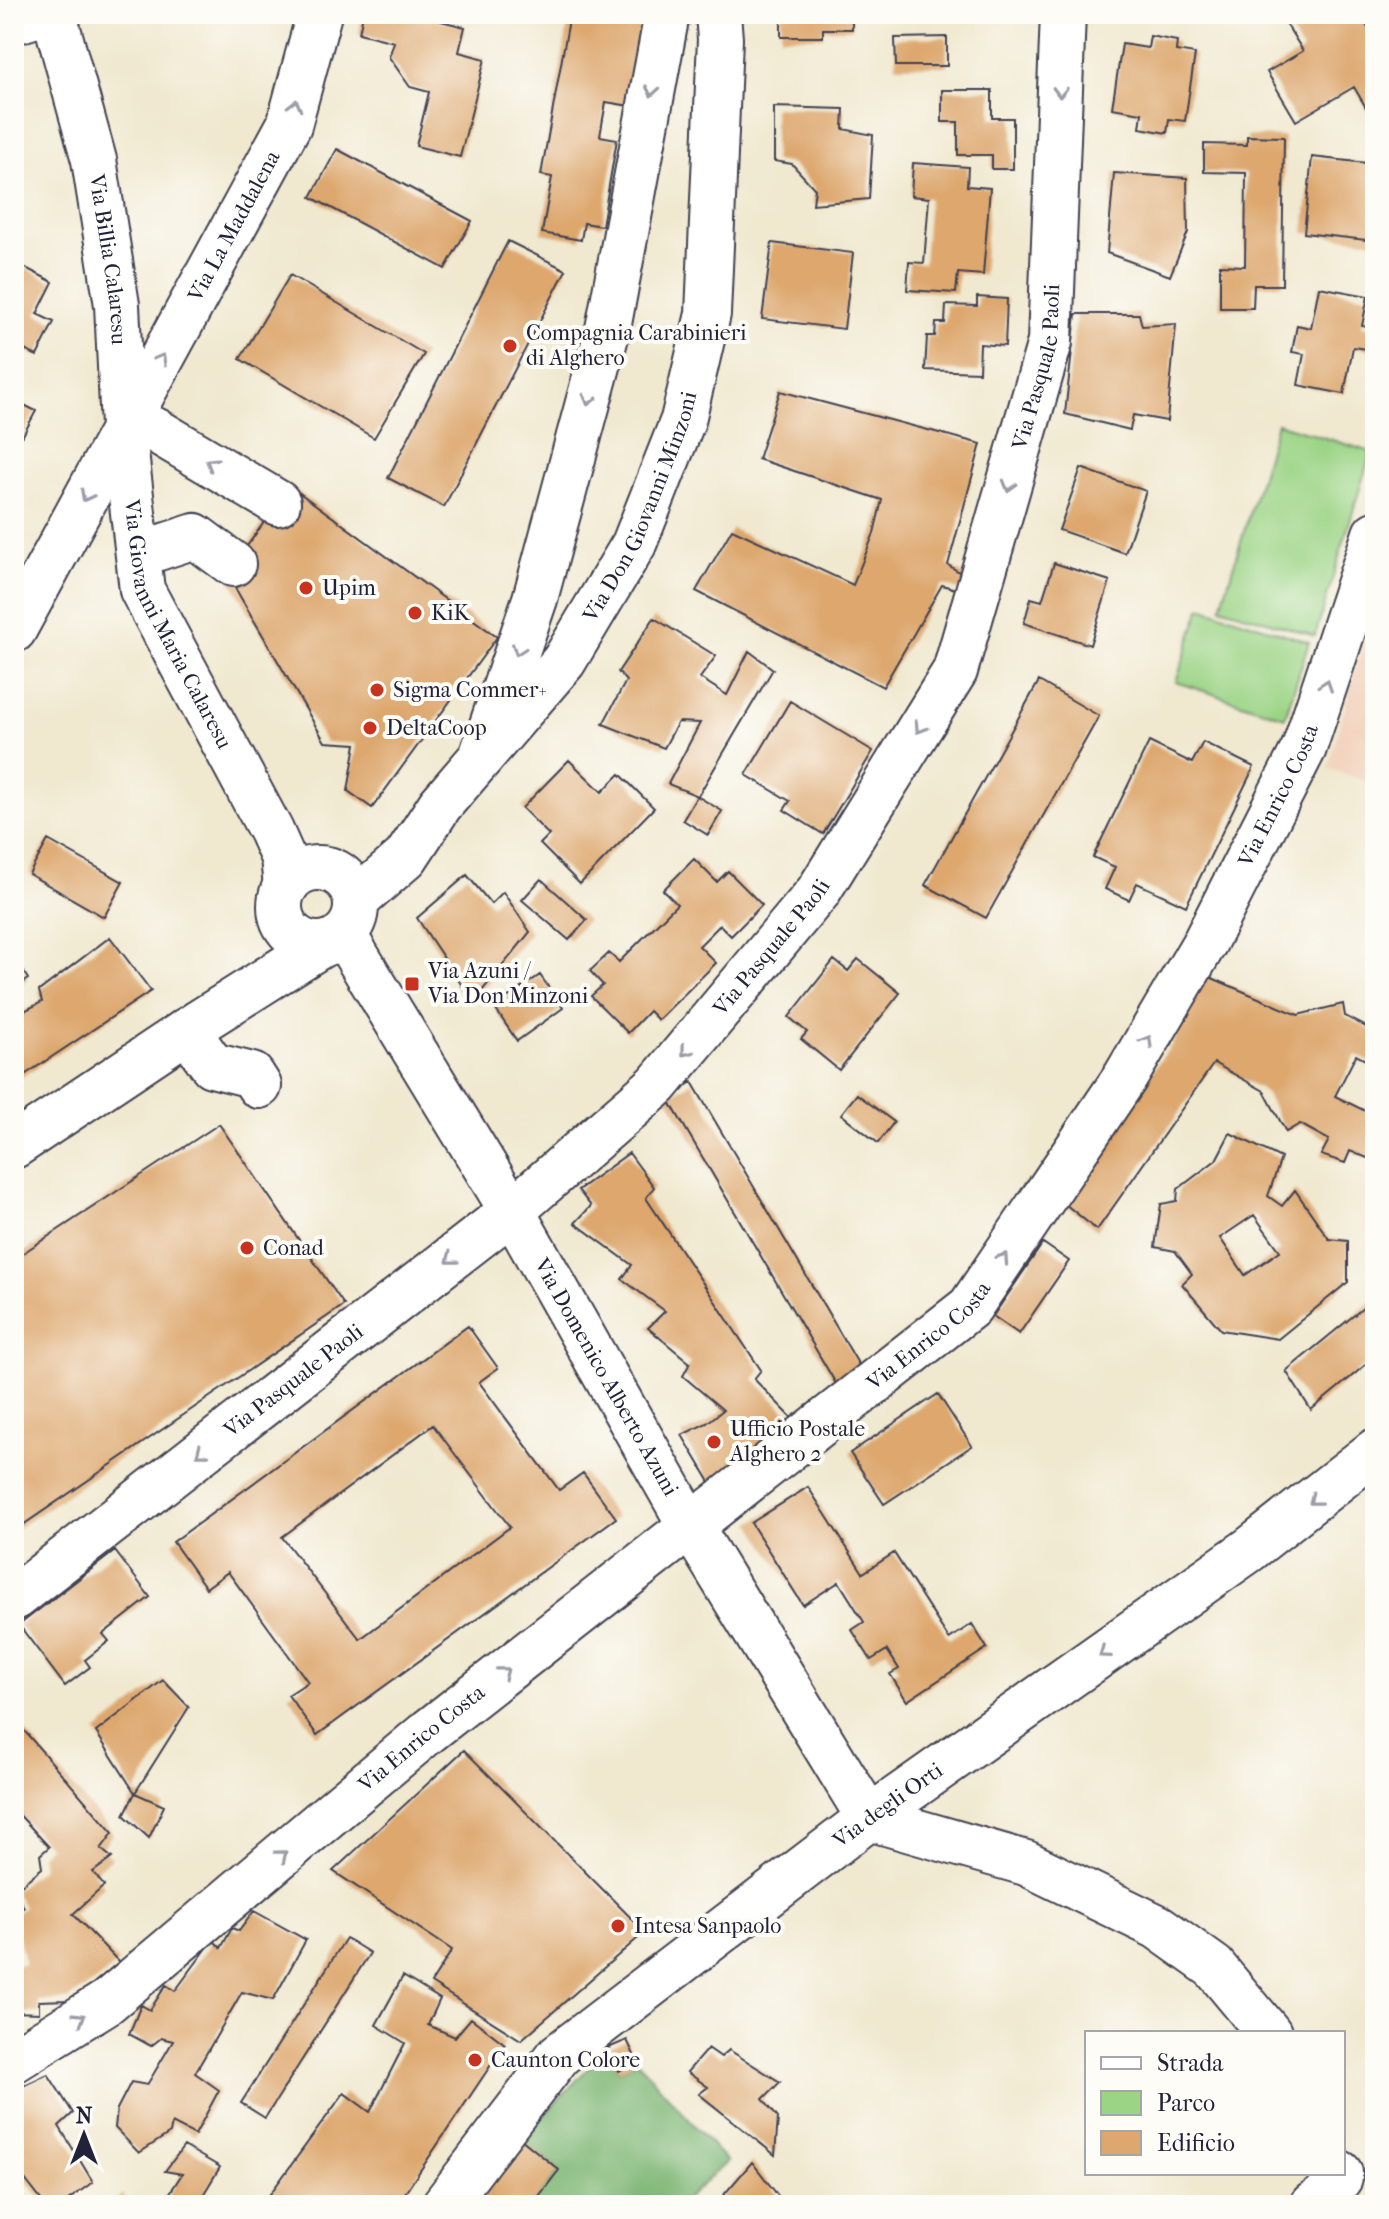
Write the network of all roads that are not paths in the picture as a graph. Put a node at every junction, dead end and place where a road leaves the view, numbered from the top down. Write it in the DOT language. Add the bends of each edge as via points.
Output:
graph roads {
  1 [pos="39,14"];
  2 [pos="54,14"];
  3 [pos="319,14"];
  4 [pos="667,14"];
  5 [pos="718,14"];
  6 [pos="1063,14"];
  7 [pos="14,22"];
  8 [pos="123,427"];
  9 [pos="278,503"];
  10 [pos="134,510"];
  11 [pos="1375,534"];
  12 [pos="149,551"];
  13 [pos="233,564"];
  14 [pos="14,630"];
  15 [pos="481,757"];
  16 [pos="440,805"];
  17 [pos="302,880"];
  18 [pos="341,927"];
  19 [pos="233,1000"];
  20 [pos="187,1030"];
  21 [pos="259,1086"];
  22 [pos="14,1146"];
  23 [pos="512,1211"];
  24 [pos="1375,1451"];
  25 [pos="690,1525"];
  26 [pos="14,1598"];
  27 [pos="869,1818"];
  28 [pos="1267,2031"];
  29 [pos="14,2060"];
  30 [pos="1340,2175"];
  31 [pos="444,2205"];
  32 [pos="1312,2205"];
  1 -- 7 [label="street"];
  2 -- 8 [label="street, Via Billia Calaresu" via="94,160 117,305"];
  8 -- 3 [label="street, Via La Maddalena, one-way" via="289,125"];
  4 -- 15 [label="street, one-way" via="608,329 535,599"];
  5 -- 15 [label="street, Via Don Giovanni Minzoni" via="708,314 683,420 634,544 564,661"];
  6 -- 23 [label="street, Via Pasquale Paoli, one-way" via="1050,342 955,671 818,892 657,1085"];
  9 -- 8 [label="street, one-way" via="155,430"];
  8 -- 10 [label="street, Via Billia Calaresu"];
  8 -- 14 [label="street, Via La Maddalena, one-way"];
  10 -- 12 [label="street, Via Giovanni Maria Calaresu"];
  10 -- 17 [label="street, Via Giovanni Maria Calaresu" via="142,590 283,858"];
  25 -- 11 [label="street, Via Enrico Costa, one-way" via="970,1307 1126,1076 1205,942 1304,748"];
  12 -- 13 [label="street" via="195,536"];
  12 -- 17 [label="street, Via Giovanni Maria Calaresu" via="284,823"];
  15 -- 16 [label="street, Via Don Giovanni Minzoni"];
  16 -- 17 [label="street, Via Don Giovanni Minzoni" via="375,850"];
  16 -- 18 [label="street, Via Don Giovanni Minzoni" via="406,857"];
  17 -- 18 [label="street" via="344,878 353,888"];
  17 -- 18 [label="street" via="283,920 290,931 300,940"];
  17 -- 19 [label="street"];
  18 -- 19 [label="street, Via Don Giovanni Minzoni"];
  18 -- 23 [label="street, Via Domenico Alberto Azuni"];
  19 -- 20 [label="street, Via Don Giovanni Minzoni"];
  20 -- 21 [label="street" via="212,1065 252,1075"];
  20 -- 22 [label="street, Via Don Giovanni Minzoni"];
  23 -- 25 [label="street, Via Domenico Alberto Azuni"];
  23 -- 26 [label="street, Via Pasquale Paoli, one-way"];
  24 -- 27 [label="street, Via degli Orti, one-way" via="1249,1550"];
  25 -- 27 [label="street, Via Domenico Alberto Azuni"];
  29 -- 25 [label="street, Via Enrico Costa, one-way" via="107,2002 429,1731"];
  27 -- 28 [label="street" via="1026,1863 1158,1927 1214,1967"];
  27 -- 31 [label="street, Via degli Orti" via="559,2055"];
  30 -- 32 [label="street"];
}
